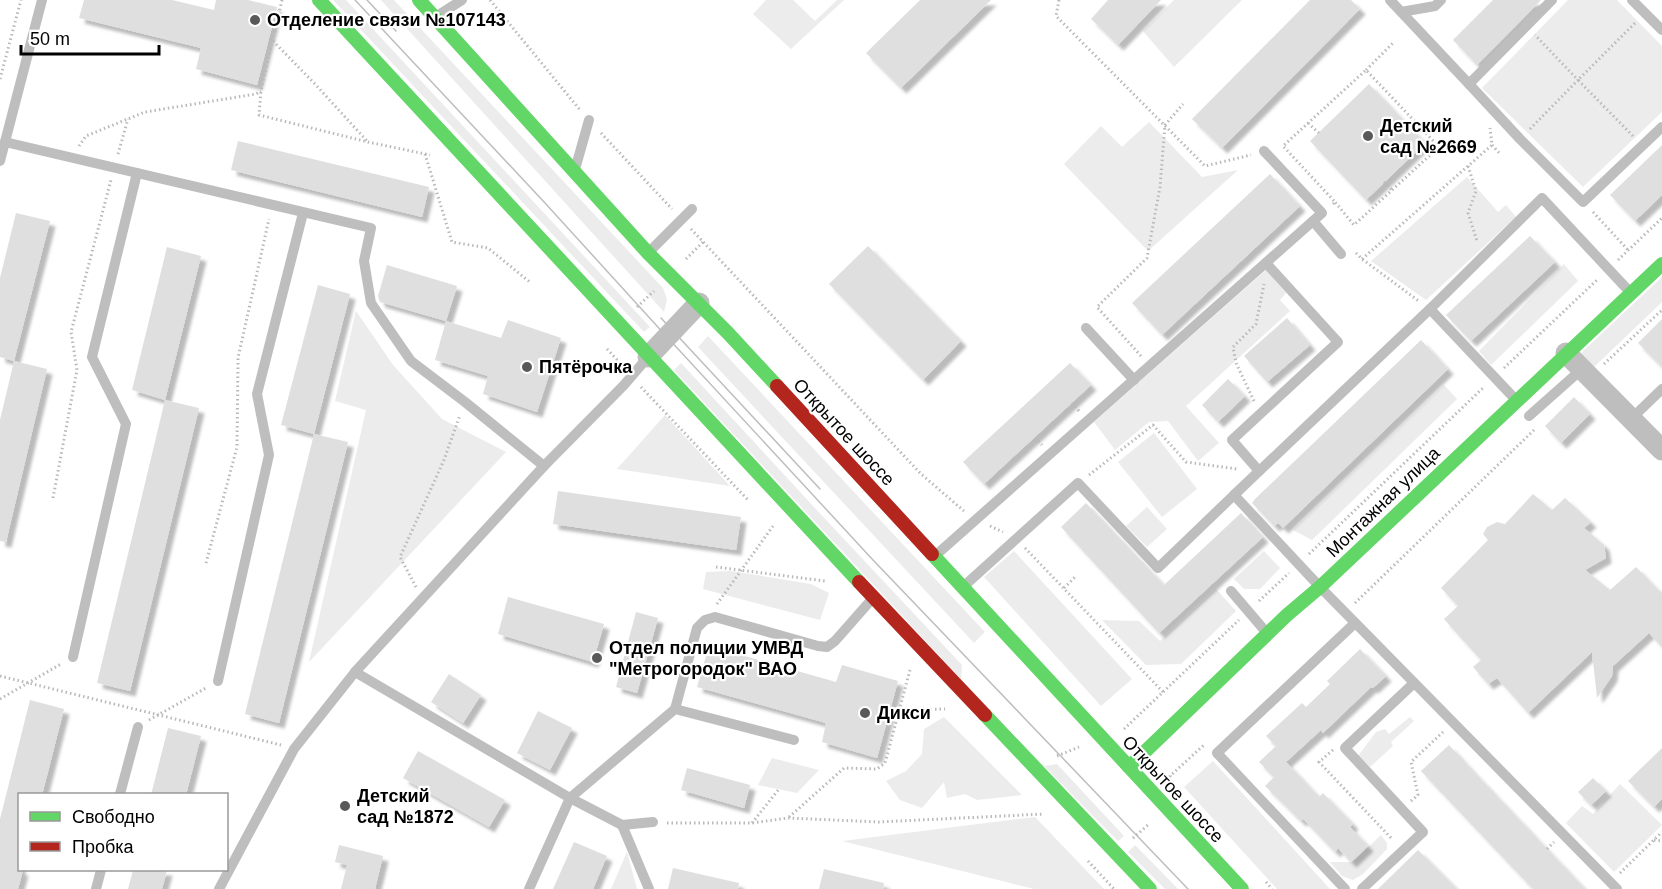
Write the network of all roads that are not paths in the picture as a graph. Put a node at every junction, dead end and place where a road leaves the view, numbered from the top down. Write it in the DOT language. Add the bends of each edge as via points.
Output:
graph roads {
  1 [pos="42,0"];
  2 [pos="319,0"];
  3 [pos="418,0"];
  4 [pos="462,0"];
  5 [pos="1390,0"];
  6 [pos="1441,0"];
  7 [pos="1552,0"];
  8 [pos="1632,0"];
  9 [pos="1401,12"];
  10 [pos="434,17"];
  11 [pos="1662,30"];
  12 [pos="1469,84"];
  13 [pos="589,120"];
  14 [pos="1662,127"];
  15 [pos="5,142"];
  16 [pos="1264,151"];
  17 [pos="0,161"];
  18 [pos="574,172"];
  19 [pos="137,173"];
  20 [pos="692,209"];
  21 [pos="303,213"];
  22 [pos="1313,221"];
  23 [pos="648,253"];
  24 [pos="1341,254"];
  25 [pos="1267,264"];
  26 [pos="1662,264"];
  27 [pos="1631,293"];
  28 [pos="699,303"];
  29 [pos="1430,309"];
  30 [pos="1086,328"];
  31 [pos="1566,353"];
  32 [pos="648,357"];
  33 [pos="1586,374"];
  34 [pos="1134,380"];
  35 [pos="1662,389"];
  36 [pos="1516,400"];
  37 [pos="1529,416"];
  38 [pos="1631,419"];
  39 [pos="1662,450"];
  40 [pos="544,466"];
  41 [pos="1259,471"];
  42 [pos="1234,495"];
  43 [pos="934,556"];
  44 [pos="963,587"];
  45 [pos="1320,587"];
  46 [pos="1231,591"];
  47 [pos="873,598"];
  48 [pos="1355,623"];
  49 [pos="1268,634"];
  50 [pos="73,657"];
  51 [pos="356,672"];
  52 [pos="218,681"];
  53 [pos="1414,683"];
  54 [pos="675,709"];
  55 [pos="138,727"];
  56 [pos="795,740"];
  57 [pos="1129,767"];
  58 [pos="121,793"];
  59 [pos="570,798"];
  60 [pos="653,822"];
  61 [pos="622,825"];
  62 [pos="101,871"];
  63 [pos="1614,885"];
  64 [pos="96,889"];
  65 [pos="219,889"];
  66 [pos="529,889"];
  67 [pos="649,889"];
  68 [pos="1150,889"];
  69 [pos="1242,889"];
  70 [pos="1345,889"];
  71 [pos="1362,889"];
  1 -- 15 [label="lane"];
  2 -- 32 [label="street"];
  3 -- 10 [label="street, Открытое шоссе"];
  4 -- 10 [label="lane"];
  5 -- 9 [label="lane"];
  6 -- 9 [label="lane" via="1435,6"];
  7 -- 12 [label="lane"];
  8 -- 11 [label="lane"];
  9 -- 12 [label="lane"];
  10 -- 18 [label="street, Открытое шоссе"];
  12 -- 14 [label="lane" via="1583,202"];
  13 -- 18 [label="lane"];
  15 -- 17 [label="lane"];
  15 -- 19 [label="lane"];
  16 -- 22 [label="lane" via="1322,213"];
  18 -- 23 [label="street, Открытое шоссе"];
  19 -- 21 [label="lane"];
  19 -- 50 [label="lane" via="92,357 126,424"];
  20 -- 23 [label="lane"];
  21 -- 40 [label="lane" via="371,228 364,261 371,303 411,361"];
  21 -- 52 [label="lane" via="257,394 269,455"];
  22 -- 24 [label="lane"];
  22 -- 25 [label="lane"];
  23 -- 28 [label="street, Открытое шоссе"];
  25 -- 34 [label="lane"];
  25 -- 41 [label="lane" via="1338,342 1232,440"];
  26 -- 27 [label="street, Монтажная улица"];
  27 -- 29 [label="lane" via="1542,198"];
  27 -- 31 [label="street, Монтажная улица"];
  28 -- 32 [label="street"];
  28 -- 43 [label="street, Открытое шоссе"];
  29 -- 36 [label="lane"];
  29 -- 41 [label="lane"];
  30 -- 34 [label="lane"];
  31 -- 33 [label="street"];
  31 -- 36 [label="street, Монтажная улица"];
  32 -- 40 [label="lane"];
  32 -- 47 [label="street"];
  33 -- 37 [label="lane"];
  33 -- 38 [label="street"];
  34 -- 43 [label="lane"];
  35 -- 38 [label="lane"];
  36 -- 45 [label="street, Монтажная улица"];
  38 -- 39 [label="street"];
  40 -- 51 [label="lane"];
  41 -- 42 [label="lane"];
  42 -- 44 [label="lane" via="1158,568 1078,483"];
  42 -- 45 [label="lane"];
  43 -- 44 [label="street, Открытое шоссе"];
  44 -- 57 [label="street, Открытое шоссе"];
  45 -- 48 [label="lane"];
  45 -- 49 [label="street, Монтажная улица"];
  46 -- 49 [label="lane"];
  47 -- 54 [label="lane" via="827,647 715,617 705,620 697,628"];
  47 -- 68 [label="street"];
  48 -- 53 [label="lane"];
  48 -- 70 [label="lane" via="1217,753"];
  49 -- 57 [label="street, Монтажная улица"];
  51 -- 59 [label="lane"];
  51 -- 65 [label="lane" via="294,749"];
  53 -- 63 [label="lane"];
  53 -- 71 [label="lane" via="1345,748 1423,832"];
  54 -- 56 [label="lane"];
  54 -- 59 [label="lane"];
  55 -- 58 [label="lane"];
  57 -- 69 [label="street, Открытое шоссе"];
  59 -- 61 [label="lane"];
  59 -- 66 [label="lane"];
  60 -- 61 [label="lane"];
  61 -- 67 [label="lane"];
  62 -- 64 [label="lane"];
}
